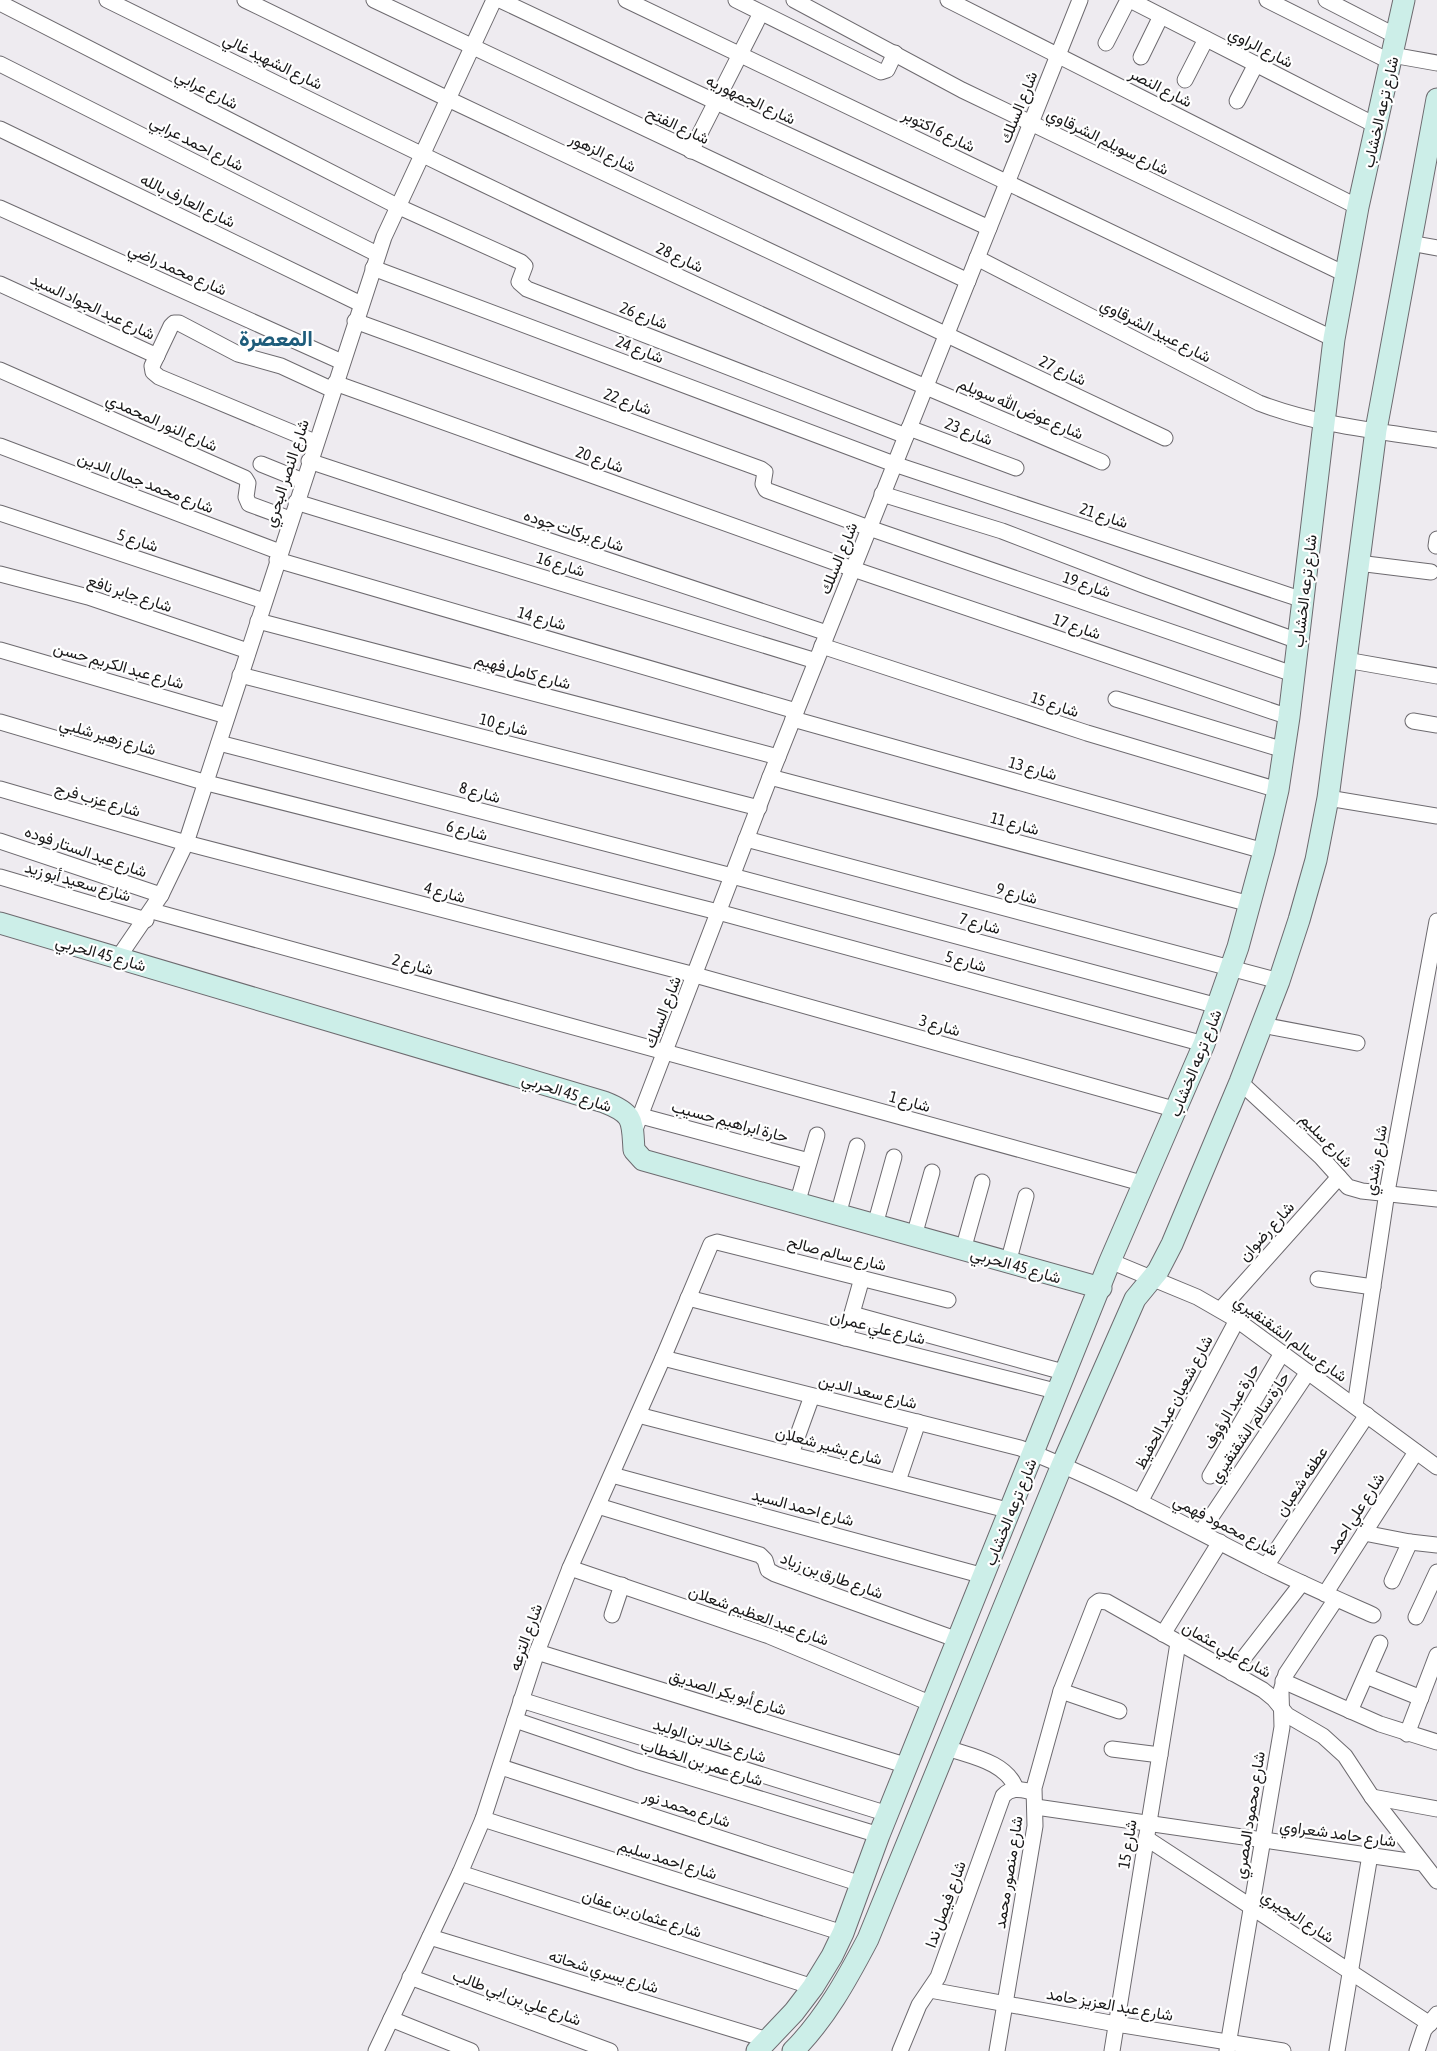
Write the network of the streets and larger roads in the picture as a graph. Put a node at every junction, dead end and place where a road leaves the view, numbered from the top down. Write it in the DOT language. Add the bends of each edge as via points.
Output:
graph roads {
  1 [pos="107,0"];
  2 [pos="245,0"];
  3 [pos="374,0"];
  4 [pos="494,0"];
  5 [pos="500,0"];
  6 [pos="626,0"];
  7 [pos="736,0"];
  8 [pos="794,0"];
  9 [pos="948,0"];
  10 [pos="1080,0"];
  11 [pos="1129,0"];
  12 [pos="1267,0"];
  13 [pos="1326,0"];
  14 [pos="1404,0"];
  15 [pos="0,3"];
  16 [pos="761,12"];
  17 [pos="1161,16"];
  18 [pos="1206,39"];
  19 [pos="1106,43"];
  20 [pos="472,48"];
  21 [pos="1393,51"];
  22 [pos="895,53"];
  23 [pos="740,55"];
  24 [pos="1058,56"];
  25 [pos="1141,57"];
  26 [pos="1437,63"];
  27 [pos="0,64"];
  28 [pos="1256,64"];
  29 [pos="1185,80"];
  30 [pos="448,99"];
  31 [pos="1437,99"];
  32 [pos="1237,101"];
  33 [pos="716,102"];
  34 [pos="1030,123"];
  35 [pos="1377,126"];
  36 [pos="0,129"];
  37 [pos="691,151"];
  38 [pos="422,155"];
  39 [pos="1007,182"];
  40 [pos="397,206"];
  41 [pos="1358,207"];
  42 [pos="0,208"];
  43 [pos="989,228"];
  44 [pos="1410,243"];
  45 [pos="1437,248"];
  46 [pos="977,258"];
  47 [pos="375,261"];
  48 [pos="1345,274"];
  49 [pos="968,281"];
  50 [pos="0,284"];
  51 [pos="361,304"];
  52 [pos="356,321"];
  53 [pos="946,335"];
  54 [pos="1334,339"];
  55 [pos="157,356"];
  56 [pos="342,362"];
  57 [pos="0,369"];
  58 [pos="334,386"];
  59 [pos="926,386"];
  60 [pos="1324,422"];
  61 [pos="1376,430"];
  62 [pos="907,432"];
  63 [pos="1165,438"];
  64 [pos="1437,440"];
  65 [pos="315,442"];
  66 [pos="0,446"];
  67 [pos="309,461"];
  68 [pos="1102,462"];
  69 [pos="261,464"];
  70 [pos="894,464"];
  71 [pos="1016,468"];
  72 [pos="303,481"];
  73 [pos="882,494"];
  74 [pos="296,502"];
  75 [pos="0,513"];
  76 [pos="290,519"];
  77 [pos="869,528"];
  78 [pos="278,556"];
  79 [pos="1358,563"];
  80 [pos="853,569"];
  81 [pos="1431,572"];
  82 [pos="0,574"];
  83 [pos="1303,600"];
  84 [pos="264,601"];
  85 [pos="258,621"];
  86 [pos="825,640"];
  87 [pos="1298,641"];
  88 [pos="0,650"];
  89 [pos="248,651"];
  90 [pos="1346,660"];
  91 [pos="816,661"];
  92 [pos="1293,674"];
  93 [pos="240,675"];
  94 [pos="1437,676"];
  95 [pos="1116,699"];
  96 [pos="795,715"];
  97 [pos="228,716"];
  98 [pos="1289,717"];
  99 [pos="1413,721"];
  100 [pos="0,722"];
  101 [pos="1437,725"];
  102 [pos="219,743"];
  103 [pos="1284,750"];
  104 [pos="778,757"];
  105 [pos="770,777"];
  106 [pos="207,783"];
  107 [pos="0,789"];
  108 [pos="1278,790"];
  109 [pos="1328,798"];
  110 [pos="759,808"];
  111 [pos="1437,816"];
  112 [pos="746,839"];
  113 [pos="0,841"];
  114 [pos="186,843"];
  115 [pos="1264,851"];
  116 [pos="732,876"];
  117 [pos="0,878"];
  118 [pos="161,895"];
  119 [pos="1250,904"];
  120 [pos="718,912"];
  121 [pos="149,915"];
  122 [pos="1437,921"];
  123 [pos="0,923"];
  124 [pos="1434,954"];
  125 [pos="118,958"];
  126 [pos="1231,969"];
  127 [pos="694,975"];
  128 [pos="1279,981"];
  129 [pos="1218,1006"];
  130 [pos="1262,1026"];
  131 [pos="1357,1043"];
  132 [pos="1204,1044"];
  133 [pos="666,1052"];
  134 [pos="1240,1082"];
  135 [pos="1177,1110"];
  136 [pos="637,1124"];
  137 [pos="817,1135"];
  138 [pos="857,1146"];
  139 [pos="894,1157"];
  140 [pos="809,1161"];
  141 [pos="932,1172"];
  142 [pos="1339,1177"];
  143 [pos="982,1182"];
  144 [pos="1145,1184"];
  145 [pos="1387,1192"];
  146 [pos="1026,1196"];
  147 [pos="1437,1199"];
  148 [pos="797,1204"];
  149 [pos="838,1215"];
  150 [pos="875,1225"];
  151 [pos="914,1236"];
  152 [pos="717,1242"];
  153 [pos="963,1250"];
  154 [pos="1110,1261"];
  155 [pos="1008,1263"];
  156 [pos="1153,1277"];
  157 [pos="862,1278"];
  158 [pos="1318,1279"];
  159 [pos="1373,1287"];
  160 [pos="1101,1288"];
  161 [pos="688,1298"];
  162 [pos="948,1300"];
  163 [pos="1221,1309"];
  164 [pos="852,1314"];
  165 [pos="1237,1320"];
  166 [pos="845,1338"];
  167 [pos="1282,1353"];
  168 [pos="663,1358"];
  169 [pos="1308,1372"];
  170 [pos="1063,1382"];
  171 [pos="812,1396"];
  172 [pos="1361,1411"];
  173 [pos="638,1415"];
  174 [pos="918,1422"];
  175 [pos="1416,1452"];
  176 [pos="791,1454"];
  177 [pos="1034,1454"];
  178 [pos="1062,1465"];
  179 [pos="1437,1467"];
  180 [pos="612,1475"];
  181 [pos="1210,1476"];
  182 [pos="897,1481"];
  183 [pos="1140,1502"];
  184 [pos="598,1506"];
  185 [pos="1011,1511"];
  186 [pos="1201,1532"];
  187 [pos="1364,1533"];
  188 [pos="1220,1542"];
  189 [pos="1410,1542"];
  190 [pos="1437,1545"];
  191 [pos="1266,1566"];
  192 [pos="570,1568"];
  193 [pos="1437,1572"];
  194 [pos="984,1576"];
  195 [pos="1392,1581"];
  196 [pos="1302,1583"];
  197 [pos="622,1585"];
  198 [pos="1331,1596"];
  199 [pos="1099,1601"];
  200 [pos="612,1615"];
  201 [pos="1373,1615"];
  202 [pos="1416,1617"];
  203 [pos="1163,1634"];
  204 [pos="958,1640"];
  205 [pos="1178,1643"];
  206 [pos="1380,1643"];
  207 [pos="537,1652"];
  208 [pos="1437,1654"];
  209 [pos="1232,1673"];
  210 [pos="1366,1676"];
  211 [pos="1283,1681"];
  212 [pos="1061,1690"];
  213 [pos="1421,1698"];
  214 [pos="521,1700"];
  215 [pos="932,1704"];
  216 [pos="1119,1711"];
  217 [pos="1282,1711"];
  218 [pos="1350,1711"];
  219 [pos="515,1720"];
  220 [pos="1407,1734"];
  221 [pos="1437,1742"];
  222 [pos="946,1748"];
  223 [pos="1112,1749"];
  224 [pos="1160,1755"];
  225 [pos="908,1766"];
  226 [pos="501,1767"];
  227 [pos="1016,1789"];
  228 [pos="1372,1797"];
  229 [pos="1034,1800"];
  230 [pos="1437,1809"];
  231 [pos="888,1814"];
  232 [pos="483,1819"];
  233 [pos="1148,1831"];
  234 [pos="879,1835"];
  235 [pos="1263,1840"];
  236 [pos="1370,1856"];
  237 [pos="1422,1863"];
  238 [pos="460,1873"];
  239 [pos="1437,1881"];
  240 [pos="861,1884"];
  241 [pos="1252,1906"];
  242 [pos="843,1933"];
  243 [pos="430,1937"];
  244 [pos="1350,1971"];
  245 [pos="410,1977"];
  246 [pos="813,1987"];
  247 [pos="930,1990"];
  248 [pos="1004,2003"];
  249 [pos="391,2019"];
  250 [pos="1434,2019"];
  251 [pos="1116,2024"];
  252 [pos="762,2045"];
  253 [pos="1228,2047"];
  254 [pos="376,2051"];
  255 [pos="471,2051"];
  256 [pos="610,2051"];
  257 [pos="793,2051"];
  258 [pos="900,2051"];
  259 [pos="997,2051"];
  260 [pos="1112,2051"];
  261 [pos="1283,2051"];
  262 [pos="1336,2051"];
  263 [pos="1417,2051"];
  1 -- 38 [label="street, شارع الشهيد غالي"];
  2 -- 30 [label="street, شارع الزهور"];
  3 -- 20 [label="street, شارع الفتح"];
  4 -- 20 [label="street, شارع النصر البحري"];
  5 -- 33 [label="street, شارع الجمهوريه"];
  6 -- 23 [label="street, شارع 6 اكتوبر"];
  7 -- 16 [label="street"];
  8 -- 22 [label="street, شارع سويلم الشرقاوي"];
  9 -- 24 [label="street, شارع النصر"];
  10 -- 24 [label="street, شارع السلك"];
  11 -- 17 [label="street, شارع الراوي"];
  11 -- 19 [label="street"];
  12 -- 21 [label="street"];
  13 -- 21 [label="street"];
  14 -- 21 [label="street, شارع ترعه الخشاب"];
  15 -- 40 [label="street, شارع عرابي"];
  16 -- 22 [label="street" via="881,72 887,70"];
  16 -- 23 [label="street"];
  17 -- 18 [label="street, شارع الراوي"];
  17 -- 25 [label="street"];
  18 -- 28 [label="street, شارع الراوي"];
  18 -- 29 [label="street"];
  20 -- 30 [label="street, شارع النصر البحري"];
  20 -- 37 [label="street, شارع الفتح"];
  21 -- 26 [label="street"];
  21 -- 35 [label="street, شارع ترعه الخشاب"];
  22 -- 34 [label="street, شارع سويلم الشرقاوي"];
  23 -- 33 [label="street"];
  23 -- 39 [label="street, شارع 6 اكتوبر"];
  24 -- 34 [label="street, شارع السلك"];
  24 -- 41 [label="street, شارع النصر"];
  27 -- 47 [label="street, شارع احمد عرابي"];
  28 -- 32 [label="street"];
  28 -- 35 [label="street, شارع الراوي"];
  30 -- 38 [label="street, شارع النصر البحري"];
  30 -- 53 [label="street, شارع الزهور"];
  31 -- 44 [label="street, شارع ترعه الخشاب"];
  33 -- 37 [label="street"];
  33 -- 43 [label="street, شارع الجمهوريه"];
  34 -- 39 [label="street, شارع السلك"];
  34 -- 48 [label="street, شارع سويلم الشرقاوي"];
  35 -- 41 [label="street, شارع ترعه الخشاب"];
  36 -- 51 [label="street, شارع العارف بالله"];
  37 -- 49 [label="street, شارع الفتح"];
  38 -- 40 [label="street, شارع النصر البحري"];
  38 -- 59 [label="street, شارع 28" via="795,330"];
  39 -- 43 [label="street, شارع السلك"];
  39 -- 54 [label="street, شارع 6 اكتوبر"];
  40 -- 47 [label="street, شارع النصر البحري"];
  40 -- 62 [label="street, شارع 26" via="521,262 525,266 519,282 527,289"];
  41 -- 48 [label="street, شارع ترعه الخشاب"];
  42 -- 56 [label="street, شارع محمد راضي"];
  43 -- 46 [label="street, شارع السلك"];
  44 -- 45 [label="street"];
  44 -- 61 [label="street, شارع ترعه الخشاب"];
  46 -- 49 [label="street, شارع السلك"];
  46 -- 60 [label="street, شارع عبيد الشرقاوي" via="1249,398"];
  47 -- 51 [label="street, شارع النصر البحري"];
  47 -- 70 [label="street, شارع 24"];
  48 -- 54 [label="street, شارع ترعه الخشاب"];
  49 -- 53 [label="street, شارع السلك"];
  50 -- 55 [label="street, شارع عبد الجواد السيد"];
  51 -- 52 [label="street, شارع النصر البحري"];
  52 -- 56 [label="street, شارع النصر البحري"];
  52 -- 77 [label="street, شارع 22" via="763,469 766,490"];
  53 -- 59 [label="street, شارع السلك"];
  53 -- 63 [label="street, شارع 27"];
  54 -- 60 [label="street, شارع ترعه الخشاب"];
  55 -- 58 [label="street, شارع 20" via="172,324 179,323 238,354"];
  55 -- 65 [label="street, شارع عبد الجواد السيد" via="152,369 156,376"];
  56 -- 58 [label="street, شارع النصر البحري"];
  57 -- 76 [label="street, شارع النور المحمدي" via="245,478 249,504"];
  58 -- 65 [label="street, شارع النصر البحري"];
  58 -- 80 [label="street, شارع 20"];
  59 -- 62 [label="street, شارع السلك"];
  59 -- 68 [label="street, شارع عوض الله سويلم"];
  60 -- 61 [label="street, شارع عبيد الشرقاوي"];
  60 -- 83 [label="street, شارع ترعه الخشاب"];
  61 -- 64 [label="street, شارع عبيد الشرقاوي"];
  61 -- 79 [label="street, شارع ترعه الخشاب"];
  62 -- 70 [label="street, شارع السلك"];
  62 -- 71 [label="street, شارع 23"];
  65 -- 67 [label="street, شارع النصر البحري"];
  66 -- 78 [label="street, شارع محمد جمال الدين"];
  67 -- 72 [label="street, شارع النصر البحري"];
  67 -- 86 [label="street, شارع بركات جوده"];
  69 -- 72 [label="street"];
  70 -- 73 [label="street, شارع السلك"];
  70 -- 83 [label="street, شارع 21"];
  72 -- 74 [label="street, شارع النصر البحري"];
  73 -- 77 [label="street, شارع السلك"];
  73 -- 87 [label="street" via="1002,531"];
  74 -- 76 [label="street, شارع النصر البحري"];
  74 -- 91 [label="street, شارع 16"];
  75 -- 84 [label="street, شارع 5"];
  76 -- 78 [label="street, شارع النصر البحري"];
  77 -- 80 [label="street, شارع السلك"];
  77 -- 92 [label="street, شارع 19"];
  78 -- 84 [label="street, شارع النصر البحري"];
  78 -- 96 [label="street, شارع 14"];
  79 -- 81 [label="street"];
  79 -- 90 [label="street, شارع ترعه الخشاب"];
  80 -- 86 [label="street, شارع السلك"];
  80 -- 98 [label="street, شارع 17"];
  82 -- 89 [label="street, شارع جابر نافع" via="88,597"];
  83 -- 87 [label="street, شارع ترعه الخشاب"];
  84 -- 85 [label="street, شارع النصر البحري"];
  85 -- 89 [label="street, شارع النصر البحري"];
  85 -- 104 [label="street, شارع كامل فهيم"];
  86 -- 91 [label="street, شارع السلك"];
  86 -- 108 [label="street, شارع 15" via="1117,742"];
  87 -- 92 [label="street, شارع ترعه الخشاب"];
  88 -- 97 [label="street, شارع عبد الكريم حسن"];
  89 -- 93 [label="street, شارع النصر البحري"];
  90 -- 94 [label="street"];
  90 -- 109 [label="street, شارع ترعه الخشاب"];
  91 -- 96 [label="street, شارع السلك"];
  92 -- 98 [label="street, شارع ترعه الخشاب"];
  93 -- 97 [label="street, شارع النصر البحري"];
  93 -- 110 [label="street, شارع 10"];
  95 -- 103 [label="street"];
  96 -- 104 [label="street, شارع السلك"];
  96 -- 115 [label="street, شارع 13"];
  97 -- 102 [label="street, شارع النصر البحري"];
  98 -- 103 [label="street, شارع ترعه الخشاب"];
  99 -- 101 [label="street"];
  100 -- 106 [label="street, شارع زهير شلبي"];
  102 -- 106 [label="street, شارع النصر البحري"];
  102 -- 116 [label="street, شارع 8"];
  103 -- 108 [label="street, شارع ترعه الخشاب"];
  104 -- 105 [label="street, شارع السلك"];
  105 -- 110 [label="street, شارع السلك"];
  105 -- 119 [label="street, شارع 11"];
  106 -- 114 [label="street, شارع النصر البحري"];
  106 -- 120 [label="street, شارع 6"];
  107 -- 114 [label="street, شارع عزب فرج"];
  108 -- 115 [label="street, شارع ترعه الخشاب"];
  109 -- 111 [label="street"];
  109 -- 128 [label="street, شارع ترعه الخشاب" via="1316,860"];
  110 -- 112 [label="street, شارع السلك"];
  112 -- 116 [label="street, شارع السلك"];
  112 -- 126 [label="street, شارع 9"];
  113 -- 118 [label="street, شارع عبد الستار فوده"];
  114 -- 118 [label="street, شارع النصر البحري"];
  114 -- 127 [label="street, شارع 4"];
  115 -- 119 [label="street, شارع ترعه الخشاب"];
  116 -- 120 [label="street, شارع السلك"];
  116 -- 129 [label="street, شارع 7"];
  117 -- 121 [label="street, شارع سعيد أبو زيد"];
  118 -- 121 [label="street, شارع النصر البحري"];
  119 -- 126 [label="street, شارع ترعه الخشاب"];
  120 -- 127 [label="street, شارع السلك"];
  120 -- 132 [label="street, شارع 5"];
  121 -- 125 [label="street, شارع النصر البحري"];
  121 -- 133 [label="street, شارع 2"];
  122 -- 124 [label="street, شارع رشدي"];
  123 -- 125 [label="street, شارع 45 الحربي"];
  124 -- 145 [label="street, شارع رشدي"];
  125 -- 136 [label="street, شارع 45 الحربي" via="604,1102"];
  126 -- 128 [label="street, شارع 9"];
  126 -- 129 [label="street, شارع ترعه الخشاب"];
  127 -- 133 [label="street, شارع السلك"];
  127 -- 135 [label="street, شارع 3"];
  128 -- 130 [label="street, شارع ترعه الخشاب"];
  129 -- 132 [label="street, شارع ترعه الخشاب"];
  130 -- 131 [label="street"];
  130 -- 134 [label="street, شارع ترعه الخشاب"];
  132 -- 135 [label="street, شارع ترعه الخشاب"];
  133 -- 136 [label="street, شارع السلك"];
  133 -- 144 [label="street, شارع 1"];
  134 -- 142 [label="street, شارع سليم"];
  134 -- 156 [label="street, شارع ترعه الخشاب" via="1172,1244"];
  135 -- 144 [label="street, شارع ترعه الخشاب"];
  136 -- 140 [label="street, حارة ابراهيم حسيب"];
  136 -- 148 [label="street, شارع 45 الحربي" via="634,1150 642,1160"];
  137 -- 140 [label="street"];
  138 -- 149 [label="street"];
  139 -- 150 [label="street"];
  140 -- 148 [label="street"];
  141 -- 151 [label="street"];
  142 -- 145 [label="street, شارع سليم" via="1355,1190"];
  142 -- 163 [label="street, شارع رضوان"];
  143 -- 153 [label="street"];
  144 -- 154 [label="street, شارع ترعه الخشاب"];
  145 -- 147 [label="street, شارع سليم"];
  145 -- 159 [label="street, شارع رشدي"];
  146 -- 155 [label="street"];
  148 -- 149 [label="street, شارع 45 الحربي"];
  149 -- 150 [label="street, شارع 45 الحربي"];
  150 -- 151 [label="street, شارع 45 الحربي"];
  151 -- 153 [label="street, شارع 45 الحربي"];
  152 -- 157 [label="street, شارع سالم صالح"];
  152 -- 161 [label="street, شارع الترعه" via="711,1244"];
  153 -- 155 [label="street, شارع 45 الحربي"];
  154 -- 156 [label="street, شارع سالم الشقنقيري"];
  154 -- 160 [label="street, شارع ترعه الخشاب"];
  155 -- 160 [label="street, شارع 45 الحربي"];
  156 -- 163 [label="street, شارع سالم الشقنقيري"];
  156 -- 178 [label="street, شارع ترعه الخشاب" via="1135,1299"];
  157 -- 162 [label="street, شارع سالم صالح"];
  157 -- 164 [label="street"];
  158 -- 159 [label="street"];
  159 -- 172 [label="street, شارع رشدي"];
  160 -- 170 [label="street, شارع ترعه الخشاب"];
  161 -- 166 [label="street, شارع علي عمران"];
  161 -- 168 [label="street, شارع الترعه"];
  163 -- 165 [label="street, شارع سالم الشقنقيري"];
  164 -- 166 [label="street"];
  164 -- 170 [label="street"];
  165 -- 167 [label="street, شارع سالم الشقنقيري"];
  165 -- 183 [label="street, شارع شعبان عبد الحفيظ"];
  166 -- 170 [label="street, شارع علي عمران"];
  167 -- 169 [label="street, شارع سالم الشقنقيري"];
  167 -- 181 [label="street, حارة عبد الرؤوف"];
  168 -- 171 [label="street, شارع سعد الدين"];
  168 -- 173 [label="street, شارع الترعه"];
  169 -- 172 [label="street, شارع سالم الشقنقيري"];
  169 -- 186 [label="street, حارة سالم الشقنقيري"];
  170 -- 177 [label="street, شارع ترعه الخشاب"];
  171 -- 174 [label="street, شارع سعد الدين"];
  171 -- 176 [label="street"];
  172 -- 175 [label="street, شارع سالم الشقنقيري"];
  172 -- 191 [label="street, عطفه شعبان"];
  173 -- 176 [label="street, شارع بشير شعلان"];
  173 -- 180 [label="street, شارع الترعه"];
  174 -- 177 [label="street, شارع سعد الدين"];
  174 -- 182 [label="street"];
  175 -- 179 [label="street, شارع سالم الشقنقيري"];
  175 -- 187 [label="street, شارع علي احمد"];
  176 -- 182 [label="street, شارع بشير شعلان"];
  177 -- 178 [label="street, شارع سعد الدين"];
  177 -- 185 [label="street, شارع ترعه الخشاب"];
  178 -- 183 [label="street, شارع محمود فهمي"];
  178 -- 222 [label="street, شارع ترعه الخشاب"];
  180 -- 184 [label="street, شارع الترعه"];
  180 -- 194 [label="street, شارع احمد السيد"];
  182 -- 185 [label="street, شارع بشير شعلان"];
  183 -- 186 [label="street, شارع محمود فهمي"];
  184 -- 192 [label="street, شارع الترعه"];
  184 -- 204 [label="street, شارع طارق بن زياد" via="760,1555 774,1574"];
  185 -- 194 [label="street, شارع ترعه الخشاب"];
  186 -- 188 [label="street, شارع محمود فهمي"];
  187 -- 189 [label="street"];
  187 -- 198 [label="street, شارع علي احمد"];
  188 -- 191 [label="street, شارع محمود فهمي"];
  188 -- 203 [label="street"];
  189 -- 190 [label="street"];
  189 -- 195 [label="street"];
  191 -- 196 [label="street, شارع محمود فهمي"];
  192 -- 197 [label="street, شارع عبد العظيم شعلان"];
  192 -- 207 [label="street, شارع الترعه"];
  193 -- 202 [label="street"];
  194 -- 204 [label="street, شارع ترعه الخشاب"];
  196 -- 198 [label="street, شارع محمود فهمي"];
  196 -- 209 [label="street"];
  197 -- 200 [label="street"];
  197 -- 215 [label="street, شارع عبد العظيم شعلان" via="769,1636"];
  198 -- 201 [label="street, شارع محمود فهمي"];
  198 -- 211 [label="street, شارع محمود المصري"];
  199 -- 203 [label="street, شارع علي عثمان"];
  199 -- 212 [label="street, شارع منصور محمد"];
  203 -- 205 [label="street, شارع علي عثمان"];
  204 -- 215 [label="street, شارع ترعه الخشاب"];
  205 -- 209 [label="street, شارع علي عثمان"];
  205 -- 224 [label="street, شارع 15"];
  206 -- 210 [label="street"];
  207 -- 214 [label="street, شارع الترعه"];
  207 -- 225 [label="street, شارع أبو بكر الصديق"];
  208 -- 213 [label="street"];
  209 -- 217 [label="street, شارع علي عثمان" via="1267,1692"];
  210 -- 213 [label="street"];
  210 -- 218 [label="street"];
  211 -- 217 [label="street, شارع محمود المصري"];
  211 -- 218 [label="street"];
  212 -- 216 [label="street"];
  212 -- 229 [label="street, شارع منصور محمد"];
  213 -- 220 [label="street"];
  214 -- 219 [label="street, شارع الترعه"];
  214 -- 231 [label="street, شارع خالد بن الوليد"];
  215 -- 225 [label="street, شارع ترعه الخشاب"];
  217 -- 228 [label="street, شارع علي عثمان" via="1335,1745"];
  217 -- 235 [label="street, شارع محمود المصري"];
  218 -- 220 [label="street"];
  219 -- 226 [label="street, شارع الترعه"];
  219 -- 234 [label="street, شارع عمر بن الخطاب"];
  220 -- 221 [label="street"];
  222 -- 227 [label="street" via="999,1767 1010,1776"];
  222 -- 257 [label="street, شارع ترعه الخشاب" via="849,1977"];
  223 -- 224 [label="street"];
  224 -- 233 [label="street, شارع 15"];
  225 -- 231 [label="street, شارع ترعه الخشاب"];
  226 -- 232 [label="street, شارع الترعه"];
  226 -- 240 [label="street, شارع محمد نور"];
  227 -- 229 [label="street"];
  227 -- 247 [label="street, شارع فيصل ندا" via="1006,1792 1002,1799"];
  228 -- 230 [label="street"];
  228 -- 237 [label="street, شارع علي عثمان"];
  229 -- 233 [label="street, شارع حامد شعراوي"];
  229 -- 248 [label="street, شارع منصور محمد" via="1035,1826"];
  231 -- 234 [label="street, شارع ترعه الخشاب"];
  232 -- 238 [label="street, شارع الترعه"];
  232 -- 242 [label="street, شارع احمد سليم"];
  233 -- 235 [label="street, شارع حامد شعراوي"];
  233 -- 241 [label="street, شارع البحيري"];
  233 -- 251 [label="street, شارع 15"];
  234 -- 240 [label="street, شارع ترعه الخشاب"];
  235 -- 236 [label="street, شارع حامد شعراوي"];
  235 -- 241 [label="street, شارع محمود المصري"];
  236 -- 237 [label="street, شارع حامد شعراوي"];
  236 -- 244 [label="street"];
  237 -- 239 [label="street, شارع علي عثمان"];
  238 -- 243 [label="street, شارع الترعه"];
  238 -- 246 [label="street, شارع عثمان بن عفان"];
  240 -- 242 [label="street, شارع ترعه الخشاب"];
  241 -- 244 [label="street, شارع البحيري"];
  241 -- 253 [label="street, شارع محمود المصري"];
  242 -- 246 [label="street, شارع ترعه الخشاب"];
  243 -- 245 [label="street, شارع الترعه"];
  243 -- 252 [label="street, شارع يسري شحاته"];
  244 -- 250 [label="street, شارع البحيري"];
  244 -- 262 [label="street"];
  245 -- 249 [label="street, شارع الترعه"];
  245 -- 256 [label="street, شارع علي بن ابي طالب"];
  246 -- 252 [label="street, شارع ترعه الخشاب"];
  247 -- 248 [label="street, شارع عبد العزيز حامد"];
  247 -- 258 [label="street, شارع فيصل ندا" via="919,2005"];
  248 -- 251 [label="street, شارع عبد العزيز حامد"];
  248 -- 259 [label="street, شارع منصور محمد"];
  249 -- 254 [label="street, شارع الترعه"];
  249 -- 255 [label="street"];
  250 -- 263 [label="street" via="1420,2038"];
  251 -- 253 [label="street, شارع عبد العزيز حامد"];
  251 -- 260 [label="street, شارع 15"];
  253 -- 261 [label="street, شارع عبد العزيز حامد"];
}
